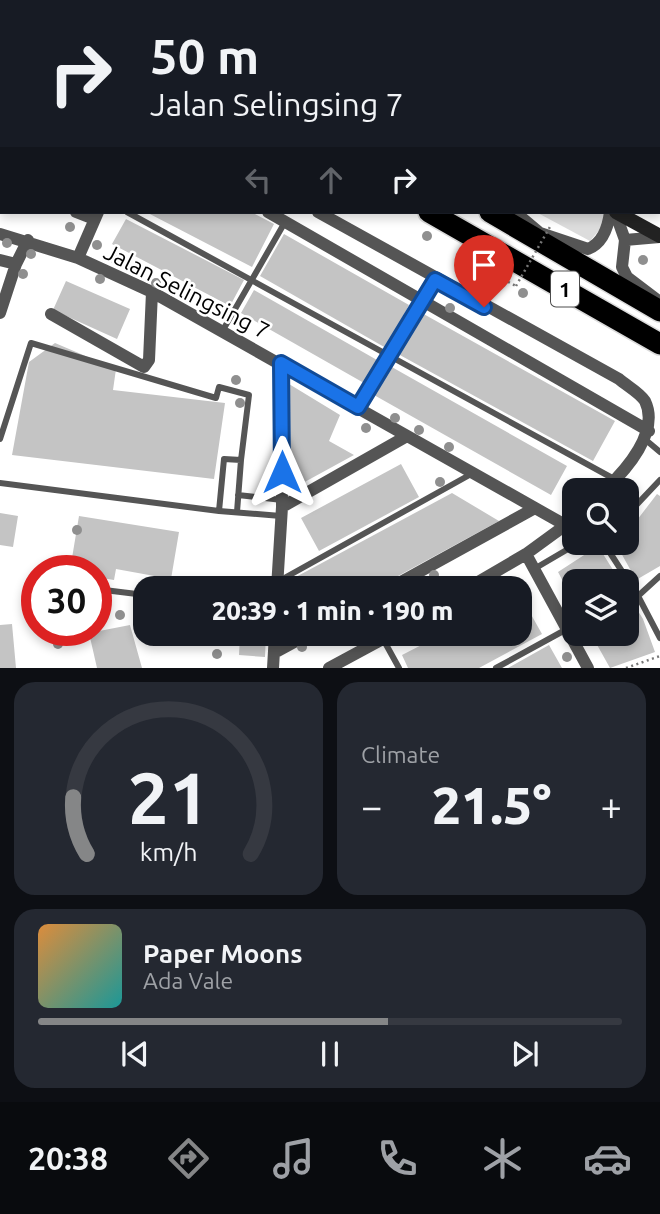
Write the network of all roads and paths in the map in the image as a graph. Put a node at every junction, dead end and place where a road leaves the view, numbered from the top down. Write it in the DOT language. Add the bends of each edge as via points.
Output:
graph roads {
  1 [pos="131,214"];
  2 [pos="321,214"];
  3 [pos="432,214"];
  4 [pos="493,214"];
  5 [pos="517,214"];
  6 [pos="612,214"];
  7 [pos="614,214"];
  8 [pos="622,214"];
  9 [pos="96,215"];
  10 [pos="288,217"];
  11 [pos="640,218"];
  12 [pos="551,225"];
  13 [pos="0,234"];
  14 [pos="660,237"];
  15 [pos="28,240"];
  16 [pos="625,240"];
  17 [pos="78,258"];
  18 [pos="0,260"];
  19 [pos="16,264"];
  20 [pos="435,280"];
  21 [pos="252,281"];
  22 [pos="152,292"];
  23 [pos="461,294"];
  24 [pos="421,302"];
  25 [pos="660,302"];
  26 [pos="660,311"];
  27 [pos="0,313"];
  28 [pos="51,314"];
  29 [pos="223,330"];
  30 [pos="660,344"];
  31 [pos="390,355"];
  32 [pos="281,363"];
  33 [pos="358,407"];
  34 [pos="655,412"];
  35 [pos="407,436"];
  36 [pos="648,436"];
  37 [pos="0,439"];
  38 [pos="660,452"];
  39 [pos="241,460"];
  40 [pos="473,473"];
  41 [pos="611,478"];
  42 [pos="616,478"];
  43 [pos="660,480"];
  44 [pos="0,483"];
  45 [pos="239,495"];
  46 [pos="639,502"];
  47 [pos="281,508"];
  48 [pos="535,508"];
  49 [pos="219,510"];
  50 [pos="237,512"];
  51 [pos="562,520"];
  52 [pos="562,529"];
  53 [pos="562,553"];
  54 [pos="526,554"];
  55 [pos="534,569"];
  56 [pos="278,576"];
  57 [pos="294,576"];
  58 [pos="412,576"];
  59 [pos="488,576"];
  60 [pos="660,576"];
  61 [pos="112,591"];
  62 [pos="133,594"];
  63 [pos="639,595"];
  64 [pos="639,598"];
  65 [pos="562,620"];
  66 [pos="562,632"];
  67 [pos="660,638"];
  68 [pos="274,646"];
  69 [pos="287,646"];
  70 [pos="370,646"];
  71 [pos="391,646"];
  72 [pos="576,646"];
  73 [pos="274,653"];
  74 [pos="660,656"];
  75 [pos="273,668"];
  76 [pos="330,668"];
  77 [pos="399,668"];
  78 [pos="496,668"];
  79 [pos="588,668"];
  80 [pos="626,668"];
  1 -- 21 [label="lane"];
  2 -- 20 [label="street"];
  3 -- 30 [label="highway, 1"];
  4 -- 26 [label="highway, 1"];
  5 -- 6 [label="street" via="540,233 588,250 601,240"];
  7 -- 16 [label="street"];
  8 -- 11 [label="street"];
  9 -- 17 [label="street"];
  10 -- 21 [label="lane"];
  10 -- 24 [label="street"];
  11 -- 14 [label="street"];
  12 -- 23 [label="path, bridge" via="516,286 476,265"];
  13 -- 15 [label="street, Jalan Selingsing 7"];
  14 -- 16 [label="street"];
  15 -- 17 [label="street, Jalan Selingsing 7"];
  15 -- 19 [label="street"];
  16 -- 25 [label="street" via="621,259 627,277"];
  17 -- 22 [label="street, Jalan Selingsing 7"];
  18 -- 19 [label="street"];
  19 -- 27 [label="street"];
  20 -- 23 [label="street"];
  20 -- 24 [label="lane"];
  21 -- 29 [label="lane"];
  21 -- 31 [label="lane"];
  22 -- 28 [label="street" via="149,360 144,367"];
  22 -- 29 [label="street, Jalan Selingsing 7"];
  23 -- 34 [label="street" via="618,379"];
  24 -- 31 [label="lane"];
  24 -- 36 [label="street"];
  29 -- 32 [label="street, Jalan Selingsing 7"];
  31 -- 33 [label="lane"];
  31 -- 41 [label="lane"];
  32 -- 33 [label="street, Jalan Selingsing 7"];
  32 -- 47 [label="street"];
  33 -- 35 [label="street, Jalan Selingsing 7"];
  34 -- 36 [label="street"];
  35 -- 40 [label="street, Jalan Selingsing 7"];
  35 -- 47 [label="street"];
  36 -- 38 [label="lane"];
  36 -- 42 [label="street"];
  37 -- 39 [label="lane" via="32,343 216,398 219,387 249,395"];
  39 -- 45 [label="lane"];
  39 -- 49 [label="lane" via="224,459"];
  40 -- 48 [label="street, Jalan Selingsing 7"];
  40 -- 57 [label="lane"];
  43 -- 46 [label="lane"];
  44 -- 49 [label="lane"];
  45 -- 47 [label="lane"];
  45 -- 50 [label="lane"];
  47 -- 50 [label="lane"];
  47 -- 56 [label="street"];
  48 -- 51 [label="street, Jalan Selingsing 7"];
  48 -- 58 [label="street"];
  49 -- 50 [label="lane"];
  52 -- 54 [label="street"];
  53 -- 55 [label="lane"];
  54 -- 55 [label="street"];
  54 -- 59 [label="street"];
  55 -- 65 [label="street"];
  60 -- 63 [label="lane"];
  61 -- 62 [label="lane"];
  64 -- 67 [label="lane"];
  66 -- 78 [label="lane"];
  68 -- 73 [label="street"];
  69 -- 73 [label="street"];
  70 -- 76 [label="street"];
  71 -- 77 [label="lane"];
  72 -- 79 [label="street"];
  73 -- 75 [label="street"];
  74 -- 80 [label="path"];
}
